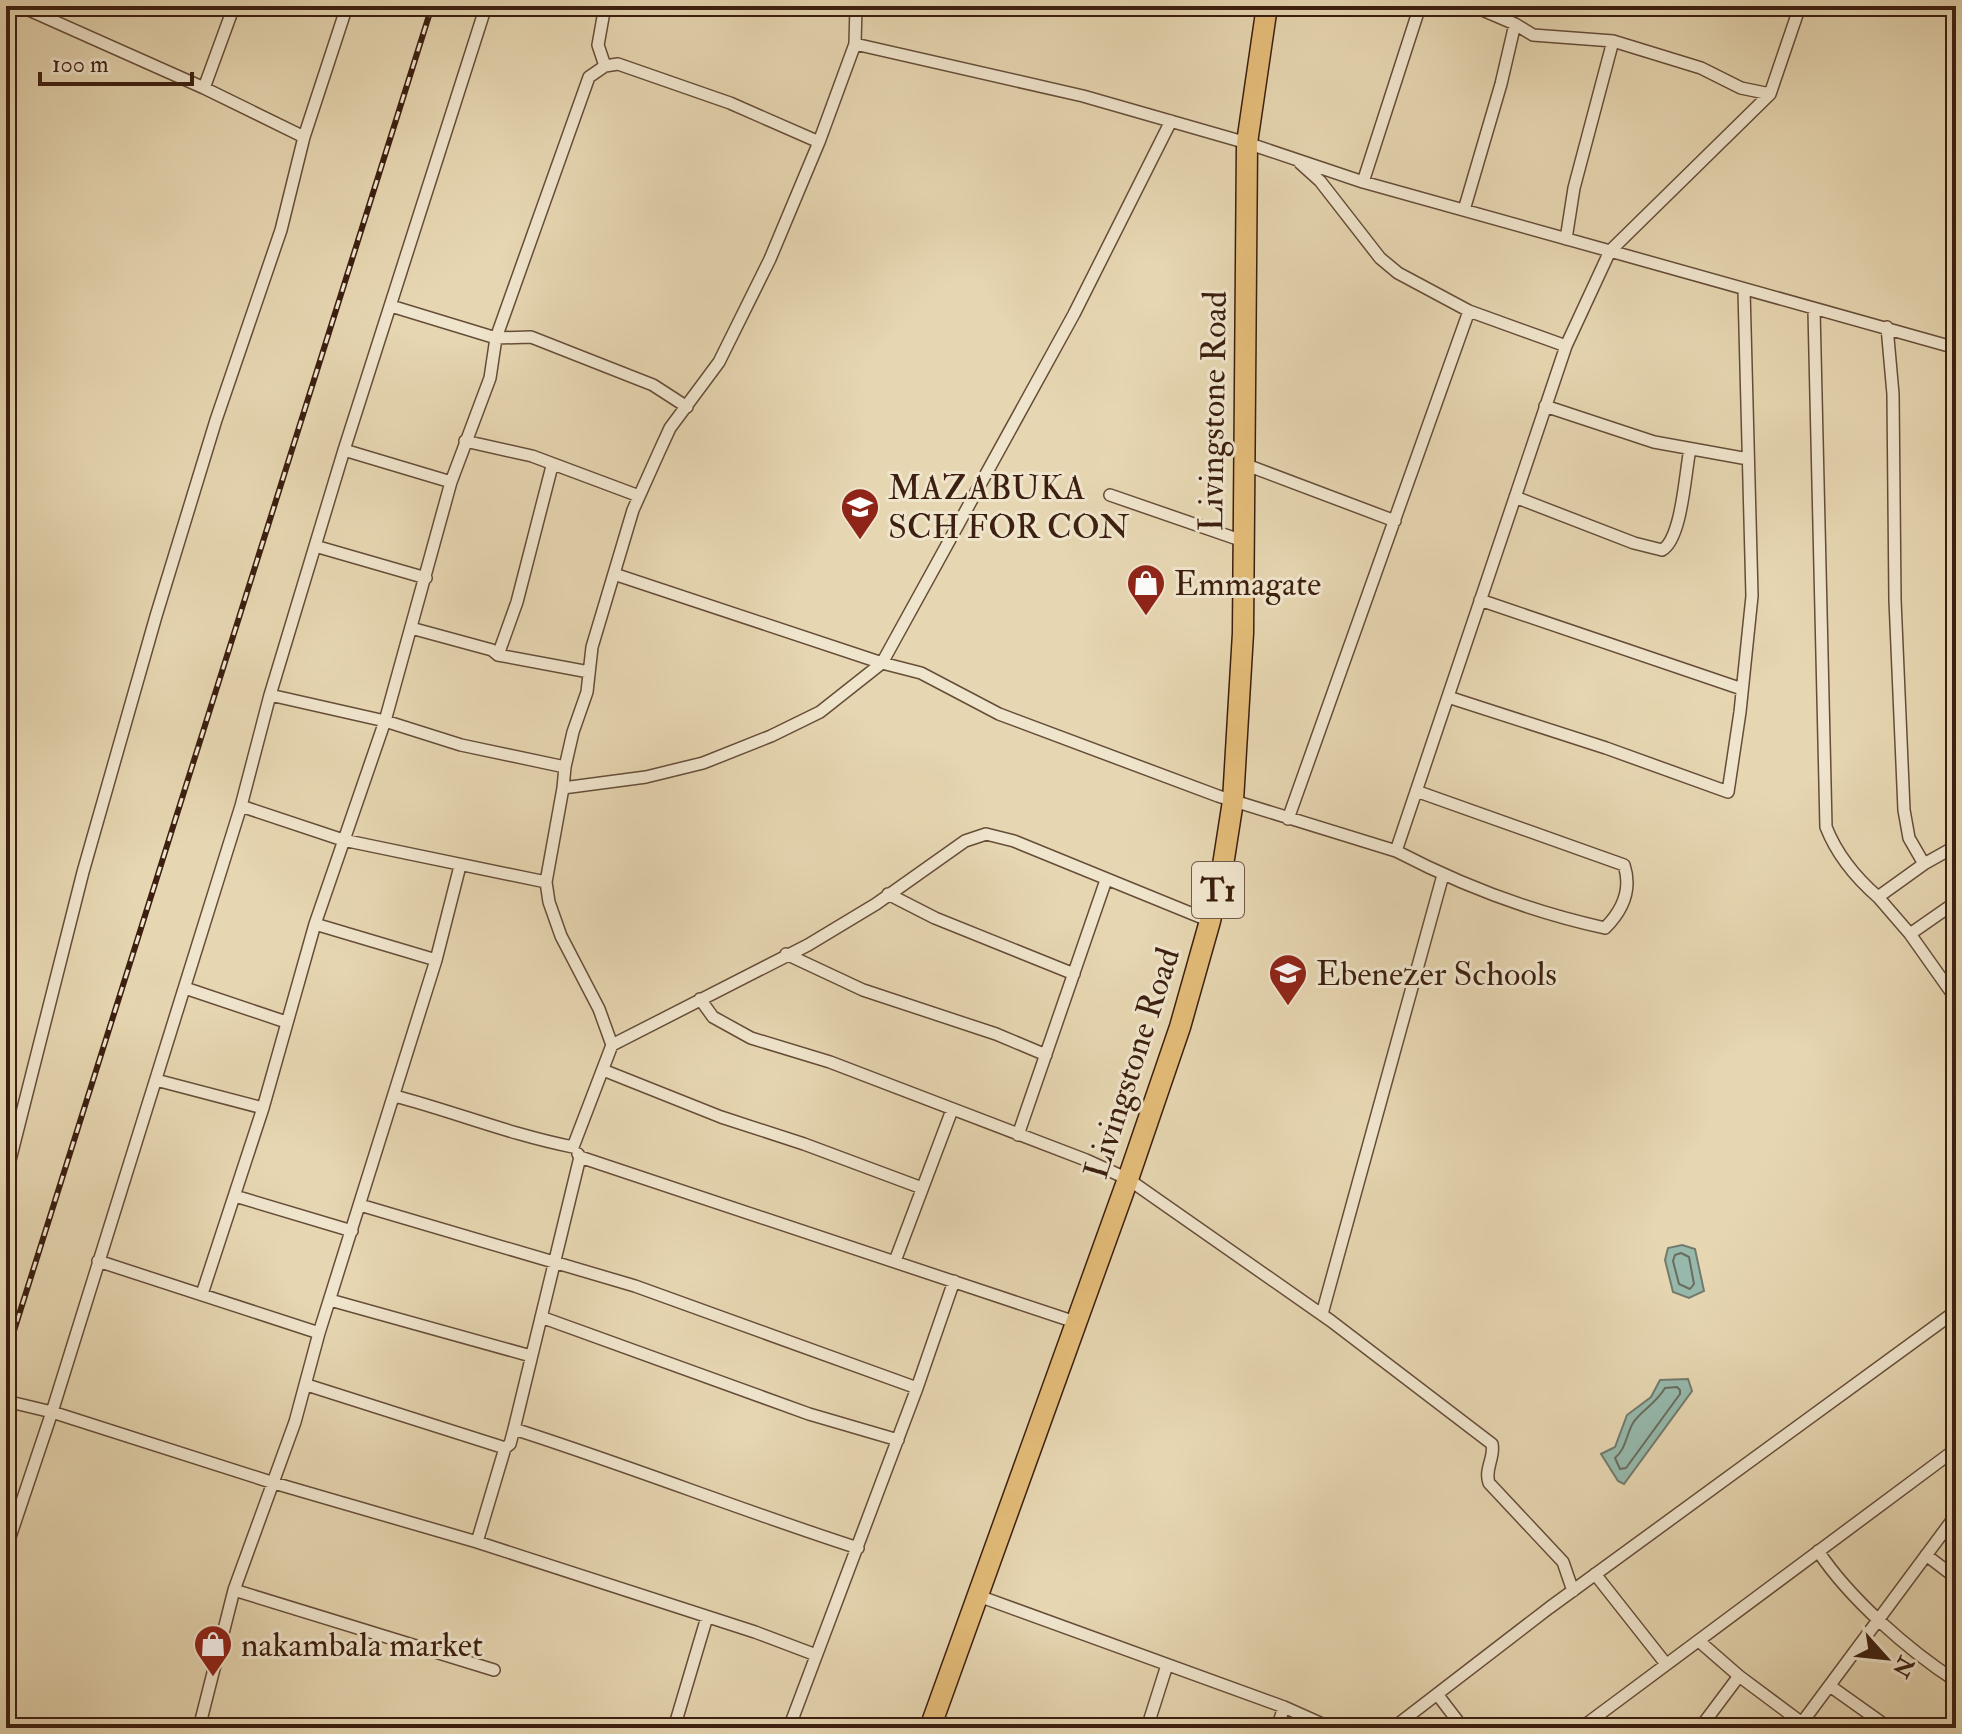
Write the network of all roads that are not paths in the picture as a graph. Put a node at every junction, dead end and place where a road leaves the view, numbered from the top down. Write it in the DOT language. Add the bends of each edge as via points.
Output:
graph roads {
  1 [pos="20,6"];
  2 [pos="234,6"];
  3 [pos="347,6"];
  4 [pos="486,6"];
  5 [pos="605,6"];
  6 [pos="856,6"];
  7 [pos="1267,6"];
  8 [pos="1420,6"];
  9 [pos="1473,6"];
  10 [pos="1800,6"];
  11 [pos="1515,24"];
  12 [pos="1613,41"];
  13 [pos="855,44"];
  14 [pos="605,66"];
  15 [pos="204,88"];
  16 [pos="1770,94"];
  17 [pos="1171,121"];
  18 [pos="304,137"];
  19 [pos="819,142"];
  20 [pos="1247,143"];
  21 [pos="1295,158"];
  22 [pos="1363,182"];
  23 [pos="1464,210"];
  24 [pos="1566,239"];
  25 [pos="1610,251"];
  26 [pos="1744,290"];
  27 [pos="391,306"];
  28 [pos="1814,310"];
  29 [pos="1469,311"];
  30 [pos="1887,327"];
  31 [pos="496,338"];
  32 [pos="1566,346"];
  33 [pos="1956,348"];
  34 [pos="1545,406"];
  35 [pos="687,407"];
  36 [pos="465,441"];
  37 [pos="1690,449"];
  38 [pos="344,450"];
  39 [pos="1748,459"];
  40 [pos="1244,464"];
  41 [pos="552,466"];
  42 [pos="451,482"];
  43 [pos="1110,495"];
  44 [pos="639,496"];
  45 [pos="1515,497"];
  46 [pos="1395,521"];
  47 [pos="1243,541"];
  48 [pos="315,546"];
  49 [pos="614,574"];
  50 [pos="426,578"];
  51 [pos="1480,600"];
  52 [pos="411,628"];
  53 [pos="498,655"];
  54 [pos="882,663"];
  55 [pos="589,672"];
  56 [pos="1742,689"];
  57 [pos="270,695"];
  58 [pos="1448,697"];
  59 [pos="385,721"];
  60 [pos="565,767"];
  61 [pos="563,788"];
  62 [pos="1416,791"];
  63 [pos="1233,801"];
  64 [pos="241,806"];
  65 [pos="1288,819"];
  66 [pos="343,840"];
  67 [pos="1956,846"];
  68 [pos="1396,851"];
  69 [pos="1924,864"];
  70 [pos="460,866"];
  71 [pos="1443,875"];
  72 [pos="1106,880"];
  73 [pos="546,882"];
  74 [pos="888,894"];
  75 [pos="1878,897"];
  76 [pos="1956,902"];
  77 [pos="1210,921"];
  78 [pos="315,924"];
  79 [pos="1910,934"];
  80 [pos="786,954"];
  81 [pos="436,960"];
  82 [pos="1074,974"];
  83 [pos="185,988"];
  84 [pos="700,999"];
  85 [pos="1956,999"];
  86 [pos="286,1022"];
  87 [pos="612,1045"];
  88 [pos="1046,1055"];
  89 [pos="603,1070"];
  90 [pos="156,1080"];
  91 [pos="395,1096"];
  92 [pos="263,1108"];
  93 [pos="952,1110"];
  94 [pos="1018,1135"];
  95 [pos="576,1152"];
  96 [pos="6,1176"];
  97 [pos="1128,1179"];
  98 [pos="922,1188"];
  99 [pos="235,1196"];
  100 [pos="360,1205"];
  101 [pos="352,1231"];
  102 [pos="98,1261"];
  103 [pos="556,1261"];
  104 [pos="895,1261"];
  105 [pos="954,1281"];
  106 [pos="202,1294"];
  107 [pos="330,1300"];
  108 [pos="1956,1311"];
  109 [pos="1322,1314"];
  110 [pos="541,1317"];
  111 [pos="1075,1322"];
  112 [pos="319,1333"];
  113 [pos="531,1356"];
  114 [pos="307,1385"];
  115 [pos="917,1388"];
  116 [pos="6,1401"];
  117 [pos="52,1412"];
  118 [pos="514,1429"];
  119 [pos="898,1440"];
  120 [pos="505,1448"];
  121 [pos="1956,1449"];
  122 [pos="274,1483"];
  123 [pos="1956,1515"];
  124 [pos="477,1542"];
  125 [pos="858,1548"];
  126 [pos="6,1549"];
  127 [pos="1818,1551"];
  128 [pos="1926,1555"];
  129 [pos="1595,1574"];
  130 [pos="1956,1578"];
  131 [pos="234,1590"];
  132 [pos="1573,1591"];
  133 [pos="976,1595"];
  134 [pos="707,1617"];
  135 [pos="1880,1618"];
  136 [pos="1700,1642"];
  137 [pos="816,1655"];
  138 [pos="1666,1664"];
  139 [pos="1167,1665"];
  140 [pos="494,1670"];
  141 [pos="1739,1676"];
  142 [pos="1956,1681"];
  143 [pos="1830,1686"];
  144 [pos="1437,1694"];
  145 [pos="1284,1707"];
  146 [pos="1800,1726"];
  147 [pos="199,1728"];
  148 [pos="674,1728"];
  149 [pos="789,1728"];
  150 [pos="930,1728"];
  151 [pos="1147,1728"];
  152 [pos="1277,1728"];
  153 [pos="1331,1728"];
  154 [pos="1393,1728"];
  155 [pos="1463,1728"];
  156 [pos="1581,1728"];
  157 [pos="1700,1728"];
  158 [pos="1889,1728"];
  1 -- 15 [label="street"];
  2 -- 15 [label="street"];
  3 -- 18 [label="street"];
  4 -- 27 [label="street"];
  5 -- 14 [label="street" via="598,45"];
  6 -- 13 [label="street"];
  7 -- 20 [label="highway, Livingstone Road / T1"];
  8 -- 22 [label="street"];
  9 -- 11 [label="street"];
  10 -- 16 [label="street"];
  11 -- 12 [label="street" via="1533,35"];
  11 -- 23 [label="street"];
  12 -- 16 [label="street"];
  12 -- 24 [label="street"];
  13 -- 17 [label="street"];
  13 -- 19 [label="street"];
  14 -- 19 [label="street" via="618,64 730,103"];
  14 -- 31 [label="street" via="589,77"];
  15 -- 18 [label="street"];
  16 -- 25 [label="street"];
  17 -- 20 [label="street"];
  17 -- 54 [label="street" via="1074,314"];
  18 -- 96 [label="street" via="281,230 156,616 83,872"];
  19 -- 35 [label="street" via="719,362"];
  20 -- 21 [label="street"];
  20 -- 40 [label="highway, Livingstone Road / T1"];
  21 -- 22 [label="street"];
  21 -- 29 [label="street" via="1320,181 1380,258"];
  22 -- 23 [label="street"];
  23 -- 24 [label="street"];
  24 -- 25 [label="street"];
  25 -- 26 [label="street"];
  25 -- 32 [label="street"];
  26 -- 28 [label="street"];
  26 -- 39 [label="street"];
  27 -- 31 [label="street"];
  27 -- 38 [label="street"];
  28 -- 30 [label="street"];
  28 -- 75 [label="street" via="1826,827 1848,866"];
  29 -- 32 [label="street"];
  29 -- 46 [label="street"];
  30 -- 33 [label="street"];
  30 -- 69 [label="street" via="1904,810 1909,838"];
  31 -- 35 [label="street" via="531,337 653,385"];
  31 -- 36 [label="street" via="490,378"];
  32 -- 34 [label="street"];
  34 -- 37 [label="street" via="1612,431"];
  34 -- 45 [label="street"];
  35 -- 44 [label="street" via="670,428"];
  36 -- 41 [label="street" via="532,456"];
  36 -- 42 [label="street"];
  37 -- 39 [label="street"];
  37 -- 45 [label="street" via="1678,526 1662,550"];
  38 -- 42 [label="street"];
  38 -- 48 [label="street"];
  39 -- 56 [label="street" via="1752,596"];
  40 -- 46 [label="street"];
  40 -- 47 [label="highway, Livingstone Road / T1"];
  41 -- 44 [label="street"];
  41 -- 53 [label="street"];
  42 -- 50 [label="street"];
  43 -- 47 [label="street"];
  44 -- 49 [label="street"];
  45 -- 51 [label="street"];
  46 -- 65 [label="street"];
  47 -- 63 [label="highway, Livingstone Road / T1"];
  48 -- 50 [label="street"];
  48 -- 57 [label="street"];
  49 -- 54 [label="street"];
  49 -- 55 [label="street"];
  50 -- 52 [label="street"];
  51 -- 56 [label="street"];
  51 -- 58 [label="street"];
  52 -- 53 [label="street"];
  52 -- 59 [label="street"];
  53 -- 55 [label="street"];
  54 -- 61 [label="street" via="820,712 703,763"];
  54 -- 63 [label="street" via="921,673 999,714"];
  55 -- 60 [label="street"];
  56 -- 58 [label="street" via="1728,792"];
  57 -- 59 [label="street"];
  57 -- 64 [label="street"];
  58 -- 62 [label="street"];
  59 -- 60 [label="street" via="461,745"];
  59 -- 66 [label="street"];
  60 -- 61 [label="street"];
  61 -- 73 [label="street"];
  62 -- 68 [label="street"];
  62 -- 71 [label="street" via="1624,865 1629,880 1616,917 1605,928 1542,913"];
  63 -- 65 [label="street"];
  63 -- 77 [label="highway, Livingstone Road / T1"];
  64 -- 66 [label="street"];
  64 -- 83 [label="street"];
  65 -- 68 [label="street"];
  66 -- 70 [label="street"];
  66 -- 78 [label="street"];
  67 -- 69 [label="street"];
  68 -- 71 [label="street"];
  69 -- 75 [label="street"];
  70 -- 73 [label="street"];
  70 -- 81 [label="street"];
  71 -- 109 [label="street"];
  72 -- 74 [label="street" via="986,834 965,841"];
  72 -- 77 [label="street"];
  72 -- 82 [label="street"];
  73 -- 87 [label="street" via="561,936"];
  74 -- 80 [label="street"];
  74 -- 82 [label="street"];
  75 -- 79 [label="street"];
  76 -- 79 [label="street"];
  77 -- 97 [label="highway, Livingstone Road / T1"];
  78 -- 81 [label="street"];
  78 -- 86 [label="street"];
  79 -- 85 [label="street"];
  80 -- 84 [label="street"];
  80 -- 88 [label="street" via="863,990"];
  81 -- 91 [label="street"];
  82 -- 88 [label="street"];
  83 -- 86 [label="street"];
  83 -- 90 [label="street"];
  84 -- 87 [label="street"];
  84 -- 93 [label="street" via="713,1017 751,1038 830,1062"];
  86 -- 92 [label="street"];
  87 -- 89 [label="street"];
  88 -- 94 [label="street"];
  89 -- 95 [label="street"];
  89 -- 98 [label="street"];
  90 -- 92 [label="street"];
  90 -- 102 [label="street"];
  91 -- 95 [label="street"];
  91 -- 100 [label="street"];
  92 -- 99 [label="street"];
  93 -- 94 [label="street"];
  93 -- 98 [label="street"];
  94 -- 97 [label="street"];
  95 -- 103 [label="street"];
  95 -- 104 [label="street"];
  97 -- 109 [label="street"];
  97 -- 111 [label="highway, Livingstone Road / T1"];
  98 -- 104 [label="street"];
  99 -- 101 [label="street"];
  99 -- 106 [label="street"];
  100 -- 101 [label="street"];
  100 -- 103 [label="street"];
  101 -- 107 [label="street"];
  102 -- 106 [label="street"];
  102 -- 117 [label="street"];
  103 -- 110 [label="street"];
  103 -- 115 [label="street"];
  104 -- 105 [label="street"];
  105 -- 111 [label="street"];
  105 -- 115 [label="street"];
  106 -- 112 [label="street"];
  107 -- 112 [label="street"];
  107 -- 113 [label="street"];
  108 -- 129 [label="street"];
  109 -- 132 [label="street" via="1492,1444 1489,1483 1563,1562"];
  110 -- 113 [label="street"];
  110 -- 119 [label="street" via="809,1414"];
  111 -- 133 [label="highway, Livingstone Road / T1"];
  112 -- 114 [label="street"];
  113 -- 118 [label="street"];
  114 -- 120 [label="street"];
  114 -- 122 [label="street"];
  115 -- 119 [label="street"];
  116 -- 117 [label="street"];
  117 -- 122 [label="street"];
  117 -- 126 [label="street"];
  118 -- 120 [label="street"];
  118 -- 125 [label="street"];
  119 -- 125 [label="street"];
  120 -- 124 [label="street"];
  121 -- 127 [label="street"];
  122 -- 124 [label="street"];
  122 -- 131 [label="street"];
  123 -- 128 [label="street"];
  124 -- 134 [label="street"];
  125 -- 137 [label="street"];
  127 -- 135 [label="street" via="1845,1587"];
  127 -- 136 [label="street"];
  128 -- 130 [label="street"];
  128 -- 135 [label="street"];
  129 -- 132 [label="street"];
  129 -- 138 [label="street"];
  131 -- 140 [label="street"];
  131 -- 147 [label="street"];
  132 -- 144 [label="street"];
  133 -- 139 [label="street"];
  133 -- 150 [label="highway, Livingstone Road / T1"];
  134 -- 137 [label="street"];
  134 -- 148 [label="street"];
  135 -- 142 [label="street"];
  135 -- 143 [label="street"];
  136 -- 138 [label="street"];
  136 -- 141 [label="street"];
  137 -- 149 [label="street"];
  138 -- 156 [label="street"];
  139 -- 145 [label="street"];
  139 -- 151 [label="street"];
  141 -- 146 [label="street"];
  141 -- 157 [label="street"];
  143 -- 146 [label="street"];
  143 -- 158 [label="street"];
  144 -- 154 [label="street"];
  144 -- 155 [label="street"];
  145 -- 152 [label="street"];
  145 -- 153 [label="street"];
}
